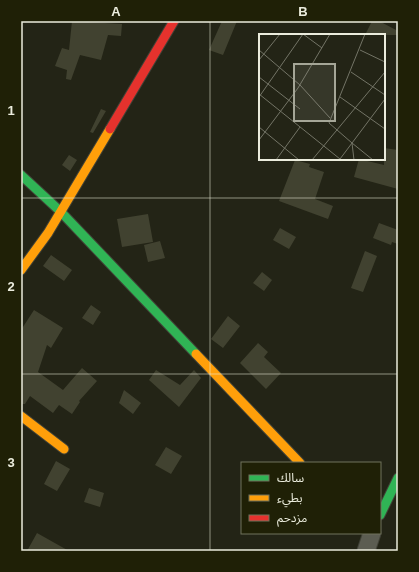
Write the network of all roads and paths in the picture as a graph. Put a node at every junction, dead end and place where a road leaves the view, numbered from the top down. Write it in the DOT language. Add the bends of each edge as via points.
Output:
graph roads {
  1 [pos="174,21"];
  2 [pos="21,175"];
  3 [pos="61,212"];
  4 [pos="21,270"];
  5 [pos="21,416"];
  6 [pos="64,449"];
  7 [pos="299,462"];
  8 [pos="398,478"];
  9 [pos="381,514"];
  1 -- 3 [label="street"];
  2 -- 3 [label="street"];
  3 -- 4 [label="street"];
  3 -- 7 [label="street"];
  5 -- 6 [label="street"];
  8 -- 9 [label="street"];
}
